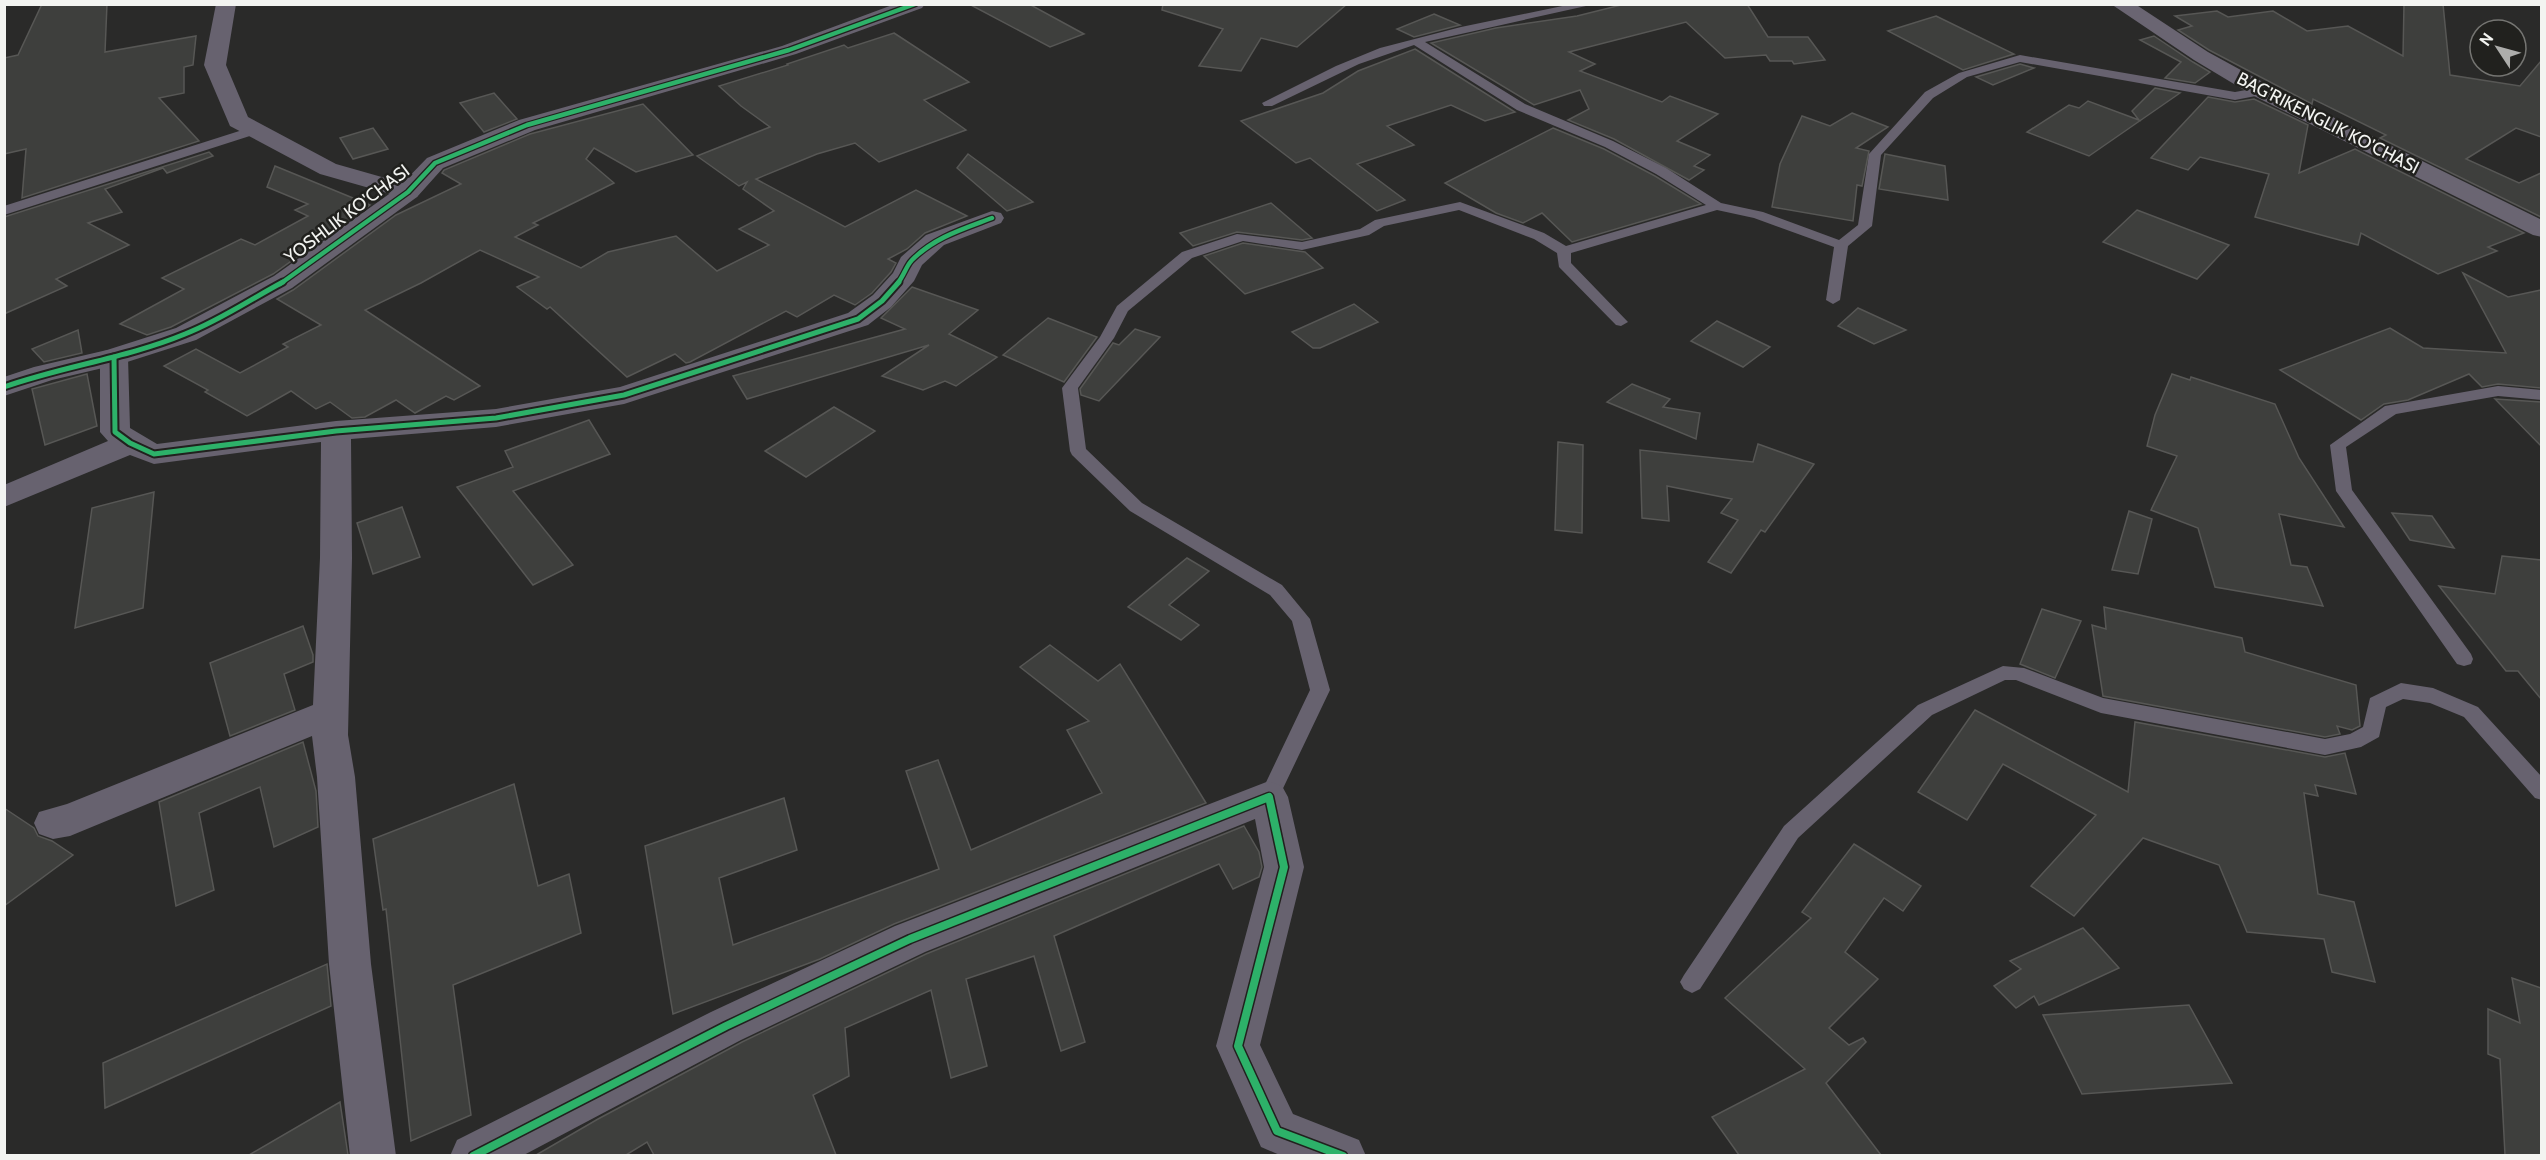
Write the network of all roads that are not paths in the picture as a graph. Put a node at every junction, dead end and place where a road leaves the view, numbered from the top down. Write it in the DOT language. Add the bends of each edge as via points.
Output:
graph roads {
  1 [pos="226,4"];
  2 [pos="915,4"];
  3 [pos="1590,4"];
  4 [pos="2121,4"];
  5 [pos="1415,41"];
  6 [pos="2262,91"];
  7 [pos="1268,103"];
  8 [pos="255,130"];
  9 [pos="408,192"];
  10 [pos="1717,206"];
  11 [pos="4,211"];
  12 [pos="992,218"];
  13 [pos="2541,230"];
  14 [pos="1841,245"];
  15 [pos="1564,252"];
  16 [pos="1833,300"];
  17 [pos="1621,322"];
  18 [pos="114,357"];
  19 [pos="4,387"];
  20 [pos="2541,395"];
  21 [pos="336,431"];
  22 [pos="130,443"];
  23 [pos="4,498"];
  24 [pos="2464,659"];
  25 [pos="330,713"];
  26 [pos="2541,792"];
  27 [pos="1269,797"];
  28 [pos="53,823"];
  29 [pos="1692,982"];
  30 [pos="373,1155"];
  31 [pos="473,1155"];
  32 [pos="1343,1155"];
  1 -- 8 [label="street" via="215,65 238,121"];
  2 -- 9 [label="street, YOSHLIK KO'CHASI" via="789,50 527,125 435,163"];
  3 -- 5 [label="lane"];
  4 -- 6 [label="main road, BAG'RIKENGLIK KO'CHASI"];
  5 -- 7 [label="lane" via="1381,51"];
  5 -- 10 [label="lane" via="1521,107 1609,144"];
  6 -- 13 [label="main road, BAG'RIKENGLIK KO'CHASI"];
  6 -- 14 [label="lane" via="2225,95 2020,58 1963,75 1929,94 1875,154 1865,226"];
  8 -- 9 [label="street" via="328,169"];
  8 -- 11 [label="lane"];
  9 -- 18 [label="street, YOSHLIK KO'CHASI" via="283,282 186,334"];
  10 -- 14 [label="lane" via="1758,215"];
  10 -- 15 [label="lane"];
  12 -- 21 [label="street" via="934,240 910,262 905,275 882,301 858,319 705,369 624,395 496,418"];
  14 -- 16 [label="lane"];
  15 -- 17 [label="lane" via="1564,264"];
  15 -- 27 [label="lane" via="1539,236 1460,206 1380,223 1364,232 1302,246 1242,237 1187,255 1122,309 1107,338 1070,388 1078,451 1136,507 1276,590 1301,620 1320,690"];
  18 -- 19 [label="street, YOSHLIK KO'CHASI"];
  18 -- 22 [label="street" via="115,432"];
  20 -- 24 [label="lane" via="2498,391 2391,410 2338,445 2344,491"];
  21 -- 22 [label="street" via="154,454"];
  21 -- 25 [label="street"];
  22 -- 23 [label="street"];
  25 -- 28 [label="street" via="70,820"];
  25 -- 30 [label="street" via="350,964"];
  26 -- 29 [label="lane" via="2471,712 2433,696 2401,691 2377,703 2372,731 2354,741 2325,747 2101,705 2017,673 2003,673 1925,710 1791,832"];
  27 -- 31 [label="street" via="910,939 726,1026"];
  27 -- 32 [label="street" via="1284,867 1238,1046 1277,1131"];
}
